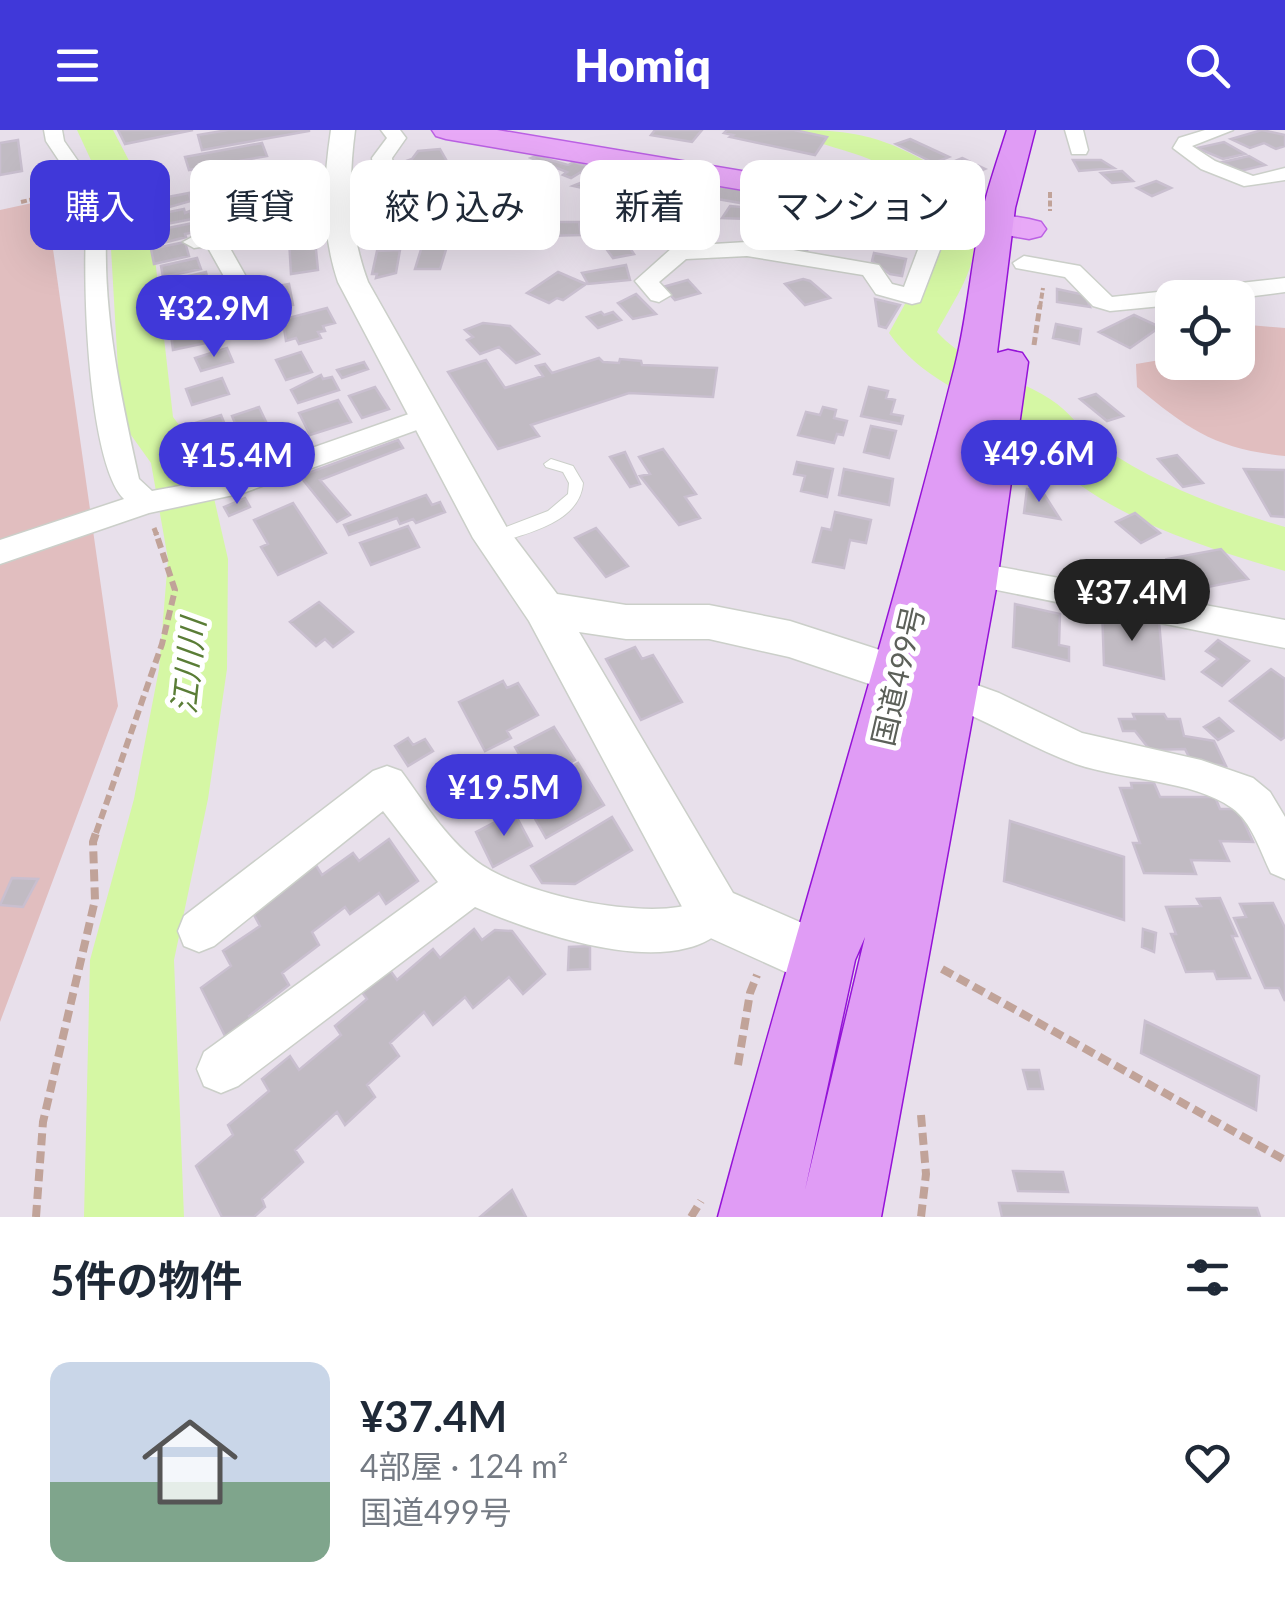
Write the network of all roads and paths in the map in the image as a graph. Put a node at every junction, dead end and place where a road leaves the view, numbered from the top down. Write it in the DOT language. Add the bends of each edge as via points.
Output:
graph roads {
  1 [pos="53,130"];
  2 [pos="343,130"];
  3 [pos="390,130"];
  4 [pos="446,130"];
  5 [pos="508,130"];
  6 [pos="1021,130"];
  7 [pos="1046,130"];
  8 [pos="1074,130"];
  9 [pos="1224,130"];
  10 [pos="1078,150"];
  11 [pos="67,160"];
  12 [pos="382,160"];
  13 [pos="1285,174"];
  14 [pos="740,179"];
  15 [pos="30,200"];
  16 [pos="21,202"];
  17 [pos="985,214"];
  18 [pos="1022,217"];
  19 [pos="336,219"];
  20 [pos="94,250"];
  21 [pos="747,250"];
  22 [pos="747,250"];
  23 [pos="928,250"];
  24 [pos="234,276"];
  25 [pos="1285,285"];
  26 [pos="1255,289"];
  27 [pos="659,295"];
  28 [pos="1155,300"];
  29 [pos="987,389"];
  30 [pos="426,417"];
  31 [pos="552,464"];
  32 [pos="156,502"];
  33 [pos="493,538"];
  34 [pos="0,552"];
  35 [pos="973,574"];
  36 [pos="544,609"];
  37 [pos="1285,634"];
  38 [pos="922,683"];
  39 [pos="1285,859"];
  40 [pos="472,883"];
  41 [pos="714,912"];
  42 [pos="199,931"];
  43 [pos="897,944"];
  44 [pos="821,960"];
  45 [pos="220,1070"];
  46 [pos="1285,1160"];
  47 [pos="36,1217"];
  48 [pos="759,1217"];
  49 [pos="840,1217"];
  1 -- 11 [label="street"];
  2 -- 19 [label="street"];
  3 -- 12 [label="street" via="396,138"];
  4 -- 14 [label="main road"];
  5 -- 18 [label="main road"];
  6 -- 18 [label="highway, 国道499号"];
  7 -- 18 [label="highway, 国道499号"];
  8 -- 10 [label="street"];
  9 -- 13 [label="street" via="1182,148 1251,182"];
  15 -- 16 [label="path"];
  17 -- 18 [label="main road"];
  18 -- 28 [label="street" via="1101,301"];
  18 -- 29 [label="highway, 国道499号"];
  19 -- 24 [label="street" via="204,241"];
  19 -- 30 [label="street" via="352,282"];
  20 -- 32 [label="street" via="99,343 114,439 126,483"];
  21 -- 23 [label="street" via="871,270 884,289 912,297"];
  22 -- 27 [label="street" via="680,253 646,281"];
  25 -- 26 [label="street"];
  29 -- 35 [label="highway, 国道499号"];
  29 -- 38 [label="highway, 国道499号"];
  30 -- 32 [label="street" via="233,486"];
  30 -- 33 [label="street"];
  31 -- 33 [label="lane" via="568,469 578,494 568,506"];
  32 -- 34 [label="street"];
  32 -- 47 [label="path" via="175,590 93,842 94,900 43,1122"];
  33 -- 36 [label="street"];
  35 -- 37 [label="street"];
  35 -- 38 [label="highway, 国道499号"];
  36 -- 38 [label="street" via="626,622 709,622 790,639"];
  36 -- 41 [label="street"];
  38 -- 39 [label="street" via="977,697 1054,740 1201,778 1250,798"];
  38 -- 43 [label="highway, 国道499号"];
  38 -- 44 [label="highway, 国道499号" via="880,759"];
  40 -- 41 [label="street" via="518,904 620,928 688,927"];
  40 -- 42 [label="street" via="443,859 387,784"];
  40 -- 45 [label="street"];
  41 -- 44 [label="street"];
  43 -- 46 [label="path"];
  43 -- 49 [label="highway, 国道499号"];
  44 -- 48 [label="highway, 国道499号"];
}
